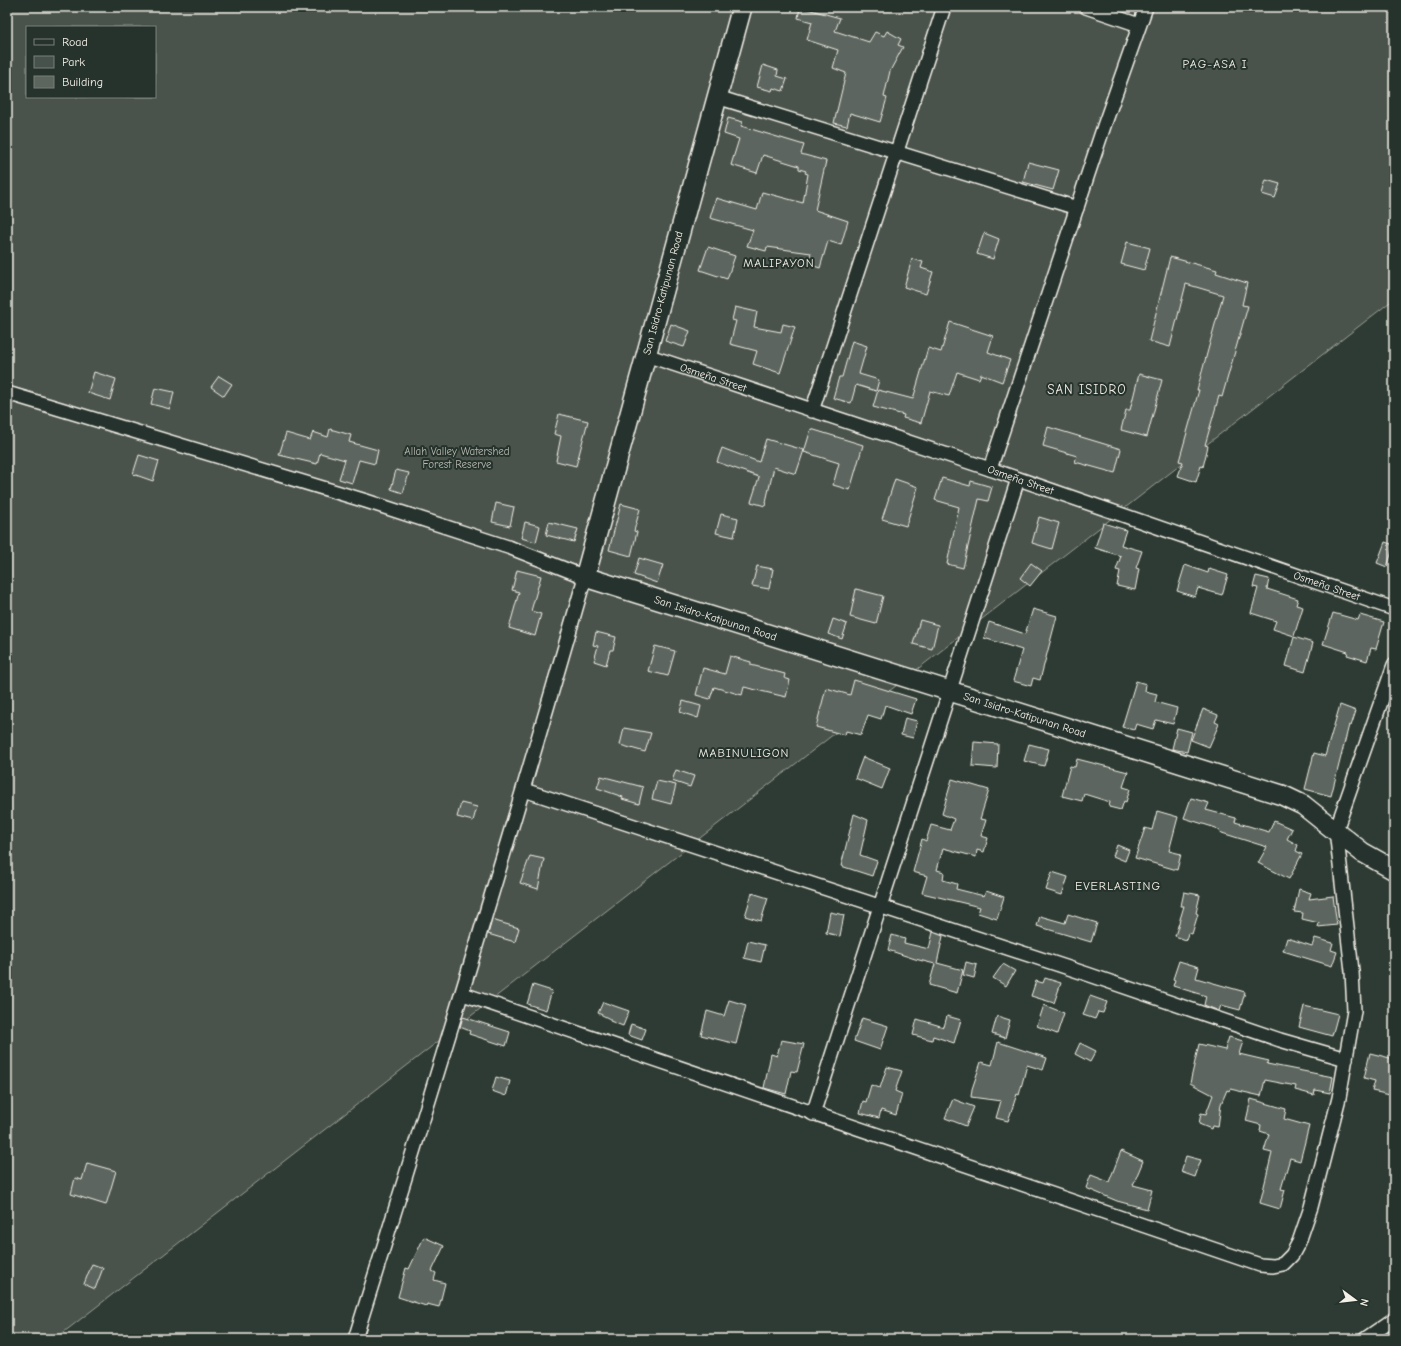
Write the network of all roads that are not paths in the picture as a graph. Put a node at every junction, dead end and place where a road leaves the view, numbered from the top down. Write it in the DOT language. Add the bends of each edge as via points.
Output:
graph roads {
  1 [pos="742,7"];
  2 [pos="944,7"];
  3 [pos="1086,7"];
  4 [pos="1146,7"];
  5 [pos="1139,25"];
  6 [pos="717,97"];
  7 [pos="896,152"];
  8 [pos="1077,208"];
  9 [pos="646,355"];
  10 [pos="7,393"];
  11 [pos="812,411"];
  12 [pos="990,469"];
  13 [pos="1018,478"];
  14 [pos="585,577"];
  15 [pos="1394,609"];
  16 [pos="1394,666"];
  17 [pos="950,690"];
  18 [pos="524,790"];
  19 [pos="1336,830"];
  20 [pos="1394,870"];
  21 [pos="880,906"];
  22 [pos="463,994"];
  23 [pos="1346,1059"];
  24 [pos="813,1114"];
  25 [pos="1394,1319"];
  26 [pos="355,1339"];
  27 [pos="1365,1339"];
  1 -- 6 [label="street, San Isidro-Katipunan Road"];
  2 -- 7 [label="street"];
  3 -- 5 [label="street"];
  4 -- 5 [label="street"];
  5 -- 8 [label="street"];
  6 -- 7 [label="street"];
  6 -- 9 [label="street, San Isidro-Katipunan Road"];
  7 -- 8 [label="street"];
  7 -- 11 [label="street"];
  8 -- 12 [label="street"];
  9 -- 11 [label="street, Osmeña Street"];
  9 -- 14 [label="street, San Isidro-Katipunan Road"];
  10 -- 14 [label="street" via="366,501 511,548"];
  11 -- 12 [label="street, Osmeña Street"];
  12 -- 13 [label="street, Osmeña Street"];
  13 -- 15 [label="street, Osmeña Street"];
  13 -- 17 [label="street"];
  14 -- 17 [label="street, San Isidro-Katipunan Road"];
  14 -- 18 [label="street"];
  16 -- 19 [label="street"];
  17 -- 19 [label="street, San Isidro-Katipunan Road" via="1282,795 1303,805"];
  17 -- 21 [label="street"];
  18 -- 21 [label="street"];
  18 -- 22 [label="street"];
  19 -- 20 [label="street, San Isidro-Katipunan Road" via="1362,852"];
  19 -- 23 [label="street" via="1354,1011"];
  21 -- 23 [label="street" via="1280,1040"];
  21 -- 24 [label="street"];
  22 -- 24 [label="street"];
  22 -- 26 [label="street"];
  23 -- 24 [label="street" via="1339,1098 1311,1207 1299,1242 1283,1264 1273,1266 1260,1265"];
  25 -- 27 [label="street"];
}
